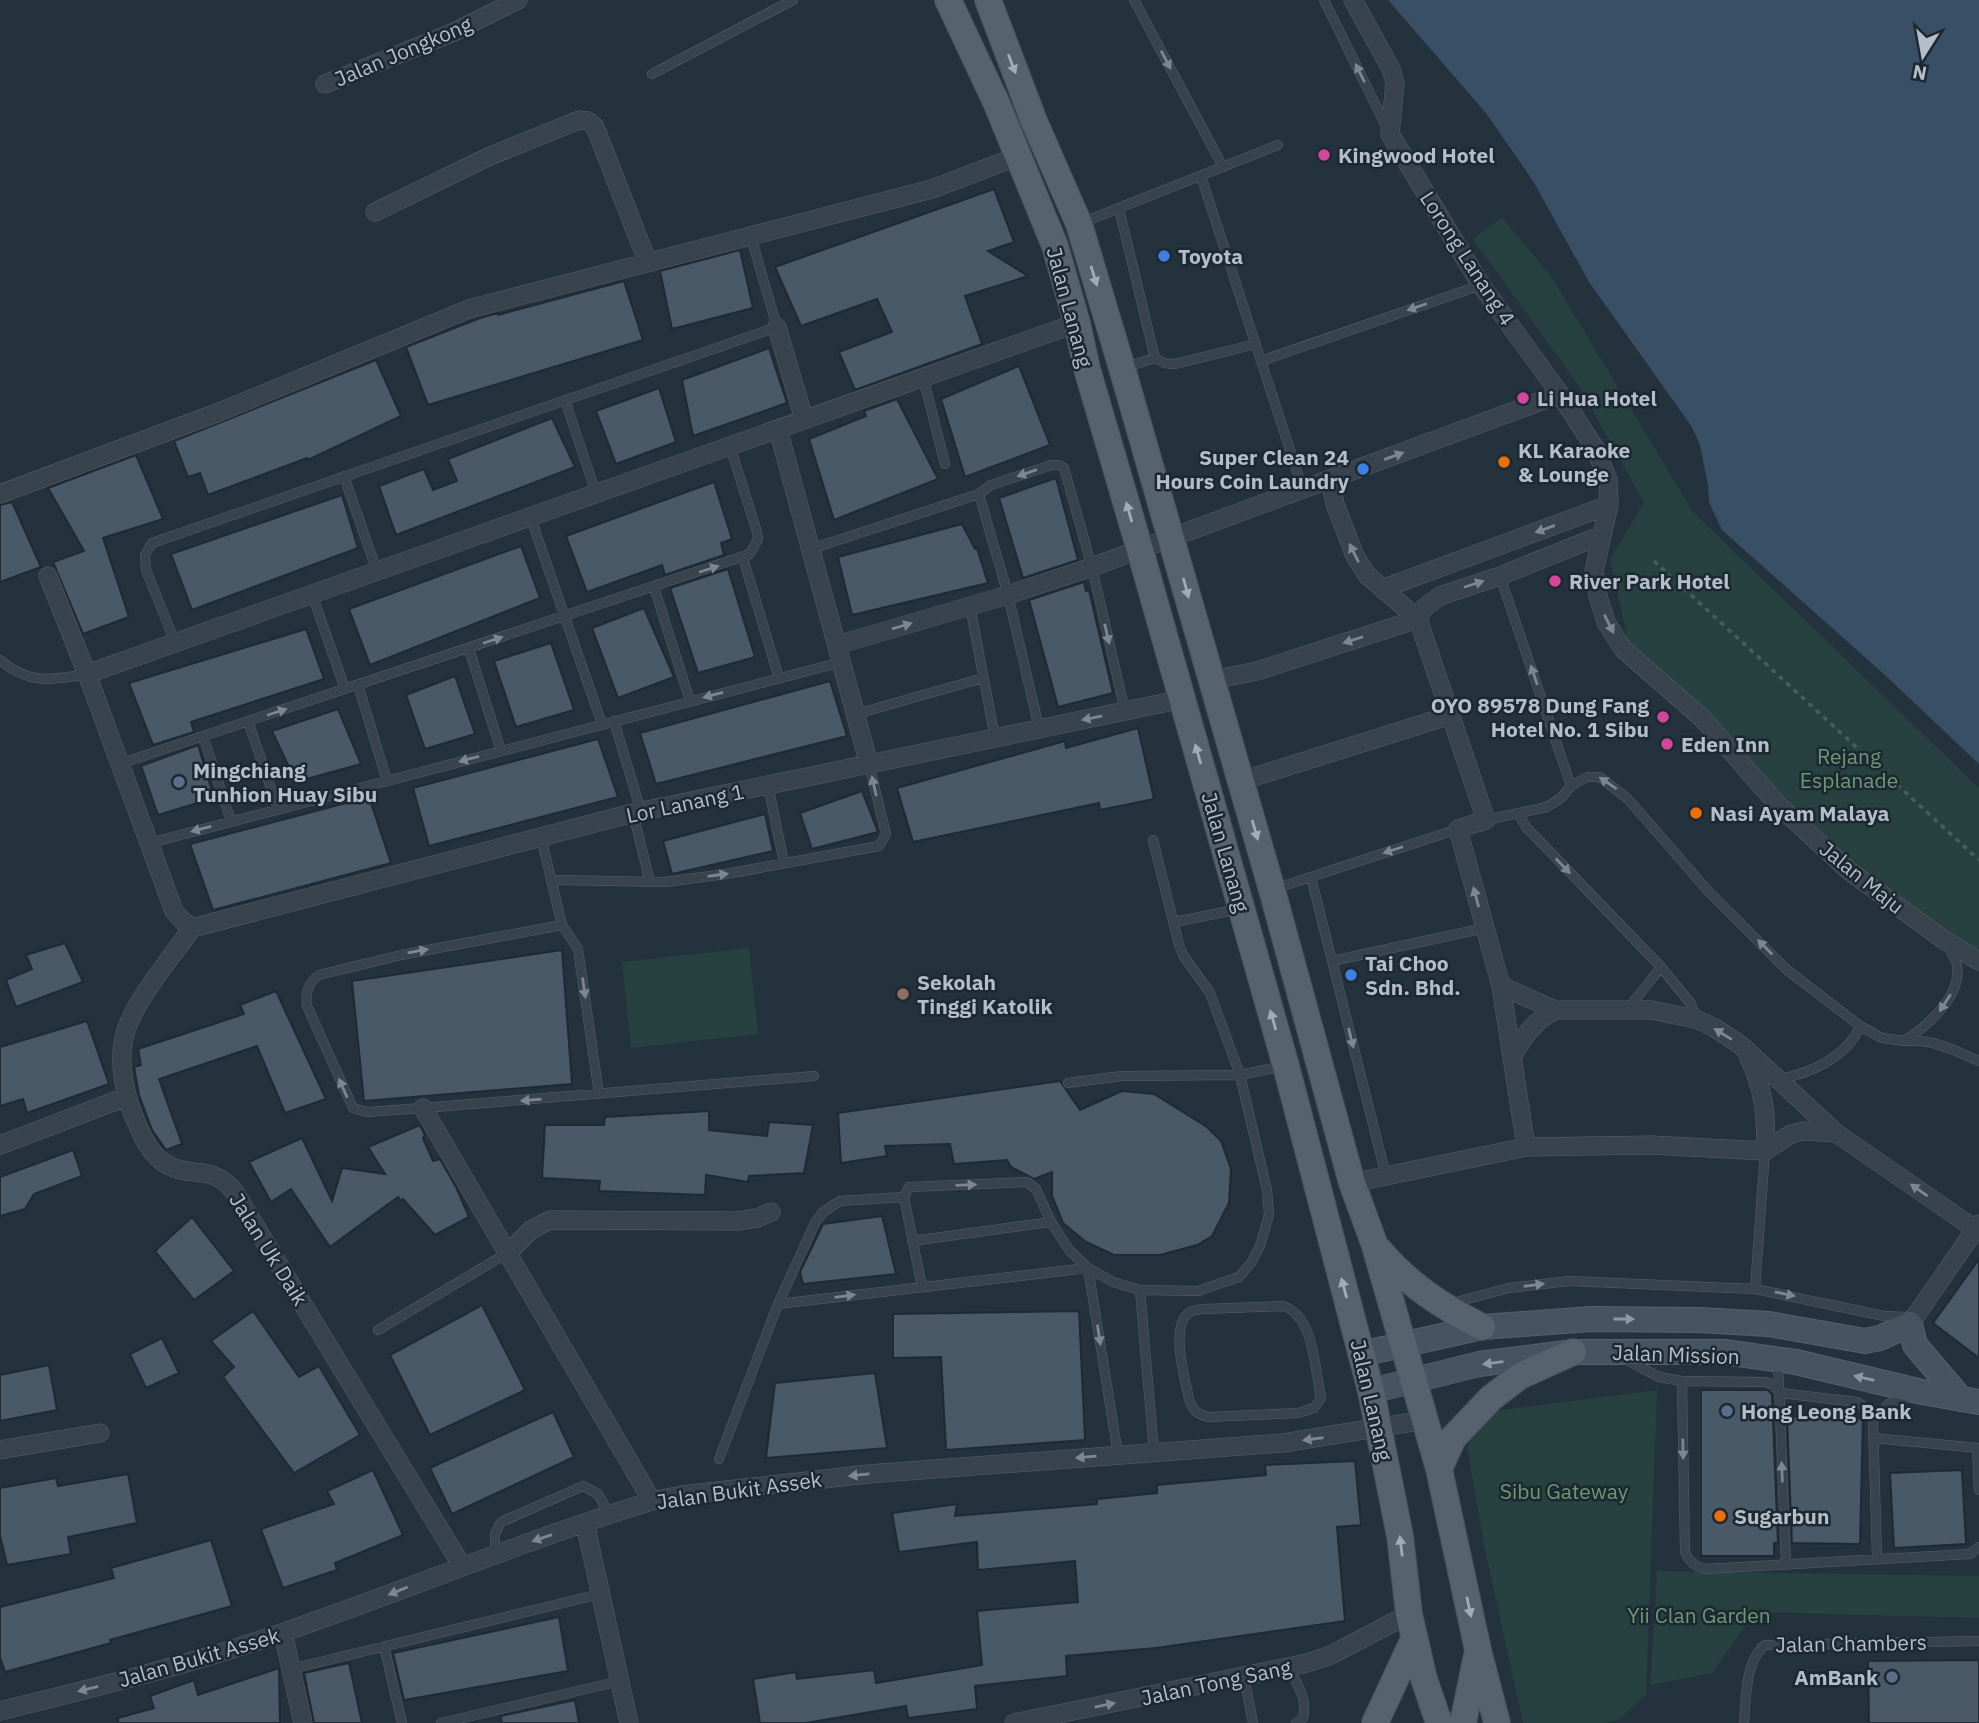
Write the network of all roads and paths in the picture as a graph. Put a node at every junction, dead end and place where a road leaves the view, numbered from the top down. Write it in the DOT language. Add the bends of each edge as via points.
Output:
graph roads {
  1 [pos="518,0"];
  2 [pos="793,0"];
  3 [pos="948,0"];
  4 [pos="988,0"];
  5 [pos="1324,0"];
  6 [pos="1353,0"];
  7 [pos="1138,1"];
  8 [pos="652,74"];
  9 [pos="325,84"];
  10 [pos="1390,134"];
  11 [pos="1278,145"];
  12 [pos="1019,156"];
  13 [pos="1223,167"];
  14 [pos="1201,176"];
  15 [pos="1119,209"];
  16 [pos="375,212"];
  17 [pos="1079,224"];
  18 [pos="751,237"];
  19 [pos="648,263"];
  20 [pos="1481,285"];
  21 [pos="1077,323"];
  22 [pos="777,327"];
  23 [pos="1256,344"];
  24 [pos="1155,358"];
  25 [pos="1261,361"];
  26 [pos="1122,368"];
  27 [pos="923,377"];
  28 [pos="1560,394"];
  29 [pos="565,400"];
  30 [pos="804,419"];
  31 [pos="778,429"];
  32 [pos="730,446"];
  33 [pos="945,464"];
  34 [pos="344,476"];
  35 [pos="1330,480"];
  36 [pos="1303,490"];
  37 [pos="596,493"];
  38 [pos="0,494"];
  39 [pos="979,494"];
  40 [pos="1609,505"];
  41 [pos="530,516"];
  42 [pos="1602,535"];
  43 [pos="1172,538"];
  44 [pos="811,549"];
  45 [pos="1140,550"];
  46 [pos="743,558"];
  47 [pos="1654,561"];
  48 [pos="1092,567"];
  49 [pos="377,571"];
  50 [pos="48,576"];
  51 [pos="1500,576"];
  52 [pos="654,587"];
  53 [pos="1382,589"];
  54 [pos="312,594"];
  55 [pos="1008,595"];
  56 [pos="970,606"];
  57 [pos="565,617"];
  58 [pos="1418,619"];
  59 [pos="175,642"];
  60 [pos="469,649"];
  61 [pos="839,653"];
  62 [pos="0,660"];
  63 [pos="87,674"];
  64 [pos="779,678"];
  65 [pos="984,678"];
  66 [pos="1210,680"];
  67 [pos="358,685"];
  68 [pos="345,689"];
  69 [pos="1183,699"];
  70 [pos="690,701"];
  71 [pos="1125,711"];
  72 [pos="856,714"];
  73 [pos="1451,715"];
  74 [pos="614,721"];
  75 [pos="248,722"];
  76 [pos="602,724"];
  77 [pos="1039,728"];
  78 [pos="203,736"];
  79 [pos="995,738"];
  80 [pos="501,751"];
  81 [pos="119,764"];
  82 [pos="869,764"];
  83 [pos="387,780"];
  84 [pos="1241,782"];
  85 [pos="768,785"];
  86 [pos="1572,786"];
  87 [pos="278,809"];
  88 [pos="637,812"];
  89 [pos="1518,814"];
  90 [pos="1486,820"];
  91 [pos="231,821"];
  92 [pos="1458,829"];
  93 [pos="541,837"];
  94 [pos="1153,839"];
  95 [pos="150,843"];
  96 [pos="1979,860"];
  97 [pos="783,863"];
  98 [pos="1311,877"];
  99 [pos="553,880"];
  100 [pos="650,882"];
  101 [pos="1272,890"];
  102 [pos="1241,908"];
  103 [pos="1174,922"];
  104 [pos="562,925"];
  105 [pos="192,928"];
  106 [pos="1485,928"];
  107 [pos="1944,940"];
  108 [pos="1332,961"];
  109 [pos="1979,961"];
  110 [pos="1661,967"];
  111 [pos="1500,986"];
  112 [pos="1555,1010"];
  113 [pos="1625,1012"];
  114 [pos="1696,1019"];
  115 [pos="1860,1026"];
  116 [pos="1904,1041"];
  117 [pos="1745,1048"];
  118 [pos="1513,1058"];
  119 [pos="1979,1061"];
  120 [pos="1286,1066"];
  121 [pos="1240,1075"];
  122 [pos="814,1076"];
  123 [pos="1780,1079"];
  124 [pos="1068,1083"];
  125 [pos="599,1094"];
  126 [pos="126,1097"];
  127 [pos="423,1108"];
  128 [pos="1836,1133"];
  129 [pos="0,1145"];
  130 [pos="1526,1147"];
  131 [pos="1765,1151"];
  132 [pos="1386,1177"];
  133 [pos="1352,1183"];
  134 [pos="904,1197"];
  135 [pos="771,1212"];
  136 [pos="1051,1222"];
  137 [pos="1977,1227"];
  138 [pos="912,1241"];
  139 [pos="1374,1243"];
  140 [pos="509,1252"];
  141 [pos="1088,1268"];
  142 [pos="922,1287"];
  143 [pos="1755,1289"];
  144 [pos="1140,1290"];
  145 [pos="1198,1291"];
  146 [pos="778,1304"];
  147 [pos="1443,1305"];
  148 [pos="1203,1309"];
  149 [pos="1912,1321"];
  150 [pos="1482,1327"];
  151 [pos="378,1330"];
  152 [pos="1403,1345"];
  153 [pos="1573,1352"];
  154 [pos="1609,1352"];
  155 [pos="1361,1354"];
  156 [pos="1778,1360"];
  157 [pos="1413,1381"];
  158 [pos="1682,1381"];
  159 [pos="1371,1391"];
  160 [pos="1923,1392"];
  161 [pos="1780,1394"];
  162 [pos="1970,1400"];
  163 [pos="1873,1419"];
  164 [pos="1424,1420"];
  165 [pos="1380,1429"];
  166 [pos="100,1433"];
  167 [pos="1873,1438"];
  168 [pos="1978,1448"];
  169 [pos="0,1450"];
  170 [pos="1154,1452"];
  171 [pos="1118,1454"];
  172 [pos="719,1459"];
  173 [pos="1439,1469"];
  174 [pos="1979,1490"];
  175 [pos="652,1501"];
  176 [pos="609,1514"];
  177 [pos="585,1523"];
  178 [pos="1979,1547"];
  179 [pos="495,1555"];
  180 [pos="1877,1559"];
  181 [pos="1786,1564"];
  182 [pos="462,1566"];
  183 [pos="600,1594"];
  184 [pos="1412,1626"];
  185 [pos="283,1633"];
  186 [pos="1979,1642"];
  187 [pos="384,1646"];
  188 [pos="1478,1650"];
  189 [pos="1288,1667"];
  190 [pos="291,1669"];
  191 [pos="1244,1678"];
  192 [pos="620,1681"];
  193 [pos="0,1711"];
  194 [pos="303,1723"];
  195 [pos="402,1723"];
  196 [pos="441,1723"];
  197 [pos="629,1723"];
  198 [pos="1014,1723"];
  199 [pos="1252,1723"];
  200 [pos="1296,1723"];
  201 [pos="1375,1723"];
  202 [pos="1440,1723"];
  203 [pos="1463,1723"];
  204 [pos="1497,1723"];
  205 [pos="1744,1723"];
  1 -- 9 [label="street, Jalan Jongkong" via="454,32"];
  2 -- 8 [label="lane"];
  3 -- 12 [label="main road, Jalan Lanang"];
  4 -- 17 [label="main road, Jalan Lanang, one-way"];
  10 -- 5 [label="lane, one-way"];
  6 -- 10 [label="street" via="1395,83"];
  7 -- 13 [label="lane, one-way"];
  10 -- 20 [label="street, Lorong Lanang 4"];
  11 -- 13 [label="lane"];
  12 -- 18 [label="street" via="932,189"];
  12 -- 21 [label="main road, Jalan Lanang" via="1055,246"];
  13 -- 14 [label="lane"];
  14 -- 15 [label="lane"];
  14 -- 23 [label="lane"];
  15 -- 17 [label="lane"];
  15 -- 24 [label="lane"];
  16 -- 19 [label="street" via="490,156 579,120 588,121 595,127"];
  17 -- 26 [label="main road, Jalan Lanang, one-way"];
  18 -- 19 [label="street"];
  18 -- 22 [label="lane"];
  19 -- 38 [label="street" via="469,309"];
  20 -- 25 [label="lane, one-way"];
  20 -- 28 [label="street, Lorong Lanang 4"];
  21 -- 27 [label="street"];
  45 -- 21 [label="main road, Jalan Lanang, one-way"];
  22 -- 29 [label="lane"];
  22 -- 30 [label="street"];
  23 -- 24 [label="lane" via="1175,364"];
  23 -- 25 [label="lane"];
  24 -- 26 [label="lane"];
  25 -- 36 [label="lane"];
  26 -- 43 [label="main road, Jalan Lanang"];
  27 -- 30 [label="street"];
  27 -- 33 [label="lane"];
  35 -- 28 [label="street, one-way"];
  28 -- 40 [label="street, Jalan Maju" via="1596,450 1608,480"];
  29 -- 34 [label="lane"];
  29 -- 37 [label="lane"];
  30 -- 31 [label="street"];
  31 -- 32 [label="street"];
  31 -- 44 [label="street"];
  32 -- 37 [label="street"];
  32 -- 46 [label="lane" via="758,539"];
  34 -- 49 [label="lane"];
  34 -- 59 [label="lane" via="152,542 145,555 146,570"];
  35 -- 36 [label="street"];
  53 -- 35 [label="street, one-way" via="1355,556"];
  36 -- 43 [label="street"];
  37 -- 41 [label="street"];
  39 -- 44 [label="lane"];
  48 -- 39 [label="lane, one-way" via="1064,468 1051,464 991,485"];
  39 -- 55 [label="lane"];
  40 -- 42 [label="street, Jalan Maju"];
  40 -- 53 [label="street, one-way"];
  41 -- 49 [label="street"];
  41 -- 57 [label="lane"];
  42 -- 51 [label="street"];
  42 -- 107 [label="street, Jalan Maju, one-way" via="1594,571 1598,596 1606,622 1623,649 1703,719 1777,804 1848,870"];
  43 -- 45 [label="street"];
  43 -- 66 [label="main road, Jalan Lanang, one-way"];
  44 -- 61 [label="street"];
  45 -- 48 [label="street"];
  45 -- 69 [label="main road, Jalan Lanang"];
  52 -- 46 [label="lane, one-way"];
  46 -- 64 [label="lane"];
  47 -- 96 [label="path"];
  48 -- 55 [label="street"];
  48 -- 71 [label="lane, one-way"];
  49 -- 54 [label="street"];
  50 -- 63 [label="street"];
  58 -- 51 [label="street, one-way" via="1423,608 1440,596"];
  86 -- 51 [label="lane, one-way"];
  52 -- 57 [label="lane"];
  52 -- 70 [label="lane"];
  53 -- 58 [label="street"];
  54 -- 59 [label="street"];
  54 -- 68 [label="lane"];
  55 -- 56 [label="street"];
  55 -- 77 [label="lane"];
  61 -- 56 [label="street, one-way"];
  56 -- 65 [label="lane"];
  60 -- 57 [label="lane, one-way"];
  57 -- 76 [label="lane"];
  58 -- 66 [label="street, one-way" via="1256,671"];
  58 -- 73 [label="street"];
  59 -- 63 [label="street"];
  60 -- 67 [label="lane"];
  60 -- 80 [label="lane"];
  61 -- 64 [label="lane"];
  61 -- 72 [label="street"];
  62 -- 63 [label="lane" via="15,673 34,678"];
  63 -- 81 [label="street"];
  64 -- 70 [label="lane, one-way"];
  65 -- 72 [label="lane"];
  65 -- 79 [label="lane"];
  66 -- 84 [label="main road, Jalan Lanang"];
  67 -- 68 [label="lane"];
  67 -- 83 [label="lane"];
  75 -- 68 [label="lane, one-way"];
  69 -- 71 [label="street, Lor Lanang 1"];
  102 -- 69 [label="main road, Jalan Lanang, one-way"];
  70 -- 74 [label="lane"];
  71 -- 77 [label="street, Lor Lanang 1, one-way"];
  72 -- 82 [label="street"];
  73 -- 84 [label="street"];
  73 -- 90 [label="street"];
  74 -- 76 [label="lane"];
  74 -- 88 [label="lane"];
  75 -- 78 [label="lane"];
  75 -- 87 [label="lane"];
  76 -- 80 [label="lane"];
  77 -- 79 [label="street, Lor Lanang 1"];
  78 -- 81 [label="lane"];
  78 -- 91 [label="lane"];
  79 -- 82 [label="street, Lor Lanang 1"];
  80 -- 83 [label="lane, one-way"];
  81 -- 95 [label="street"];
  82 -- 85 [label="street, Lor Lanang 1"];
  97 -- 82 [label="lane, one-way" via="882,843 886,834"];
  83 -- 87 [label="lane"];
  84 -- 101 [label="main road, Jalan Lanang, one-way"];
  85 -- 88 [label="street, Lor Lanang 1"];
  85 -- 97 [label="lane"];
  86 -- 89 [label="lane" via="1547,807"];
  115 -- 86 [label="lane, one-way" via="1786,969 1612,785 1600,776"];
  87 -- 91 [label="lane"];
  88 -- 93 [label="street, Lor Lanang 1"];
  88 -- 100 [label="lane"];
  89 -- 90 [label="lane"];
  89 -- 110 [label="lane, one-way"];
  90 -- 92 [label="street"];
  91 -- 95 [label="lane, one-way"];
  92 -- 98 [label="lane, one-way"];
  106 -- 92 [label="street, one-way"];
  93 -- 99 [label="lane"];
  93 -- 105 [label="street, Lor Lanang 1"];
  94 -- 103 [label="lane"];
  95 -- 105 [label="street" via="174,911"];
  100 -- 97 [label="lane, one-way"];
  98 -- 101 [label="lane"];
  98 -- 108 [label="lane"];
  99 -- 100 [label="lane"];
  99 -- 104 [label="lane"];
  101 -- 133 [label="main road, Jalan Lanang"];
  102 -- 103 [label="lane"];
  120 -- 102 [label="main road, Jalan Lanang, one-way"];
  103 -- 121 [label="lane" via="1183,955 1210,993"];
  104 -- 125 [label="lane, one-way" via="578,949"];
  127 -- 104 [label="lane, one-way" via="367,1112 353,1108 307,1006 310,983 319,975 401,955"];
  105 -- 126 [label="street, Jalan Uk Daik" via="134,1013 124,1036"];
  106 -- 108 [label="lane"];
  106 -- 111 [label="street"];
  107 -- 109 [label="street, Jalan Maju"];
  107 -- 116 [label="lane, one-way" via="1957,965 1949,999 1922,1029"];
  108 -- 132 [label="lane, one-way"];
  110 -- 113 [label="lane"];
  110 -- 114 [label="lane" via="1691,1004"];
  111 -- 112 [label="street"];
  111 -- 118 [label="street"];
  112 -- 113 [label="street"];
  112 -- 118 [label="street" via="1526,1034"];
  113 -- 114 [label="street" via="1651,1010"];
  117 -- 114 [label="street, one-way"];
  115 -- 116 [label="lane" via="1882,1038"];
  115 -- 123 [label="lane" via="1855,1039 1831,1059"];
  116 -- 119 [label="lane" via="1935,1043"];
  117 -- 123 [label="street"];
  117 -- 131 [label="street" via="1762,1089"];
  118 -- 130 [label="street"];
  120 -- 121 [label="lane"];
  155 -- 120 [label="main road, Jalan Lanang, one-way"];
  121 -- 124 [label="lane" via="1122,1076"];
  121 -- 145 [label="lane" via="1269,1215 1260,1246 1239,1277"];
  122 -- 125 [label="lane"];
  123 -- 128 [label="street"];
  125 -- 127 [label="lane, one-way"];
  126 -- 129 [label="street"];
  126 -- 182 [label="street, Jalan Uk Daik" via="142,1137 156,1157 167,1165 210,1173 234,1191"];
  127 -- 140 [label="street"];
  128 -- 131 [label="street" via="1791,1134"];
  137 -- 128 [label="street, one-way"];
  130 -- 131 [label="street" via="1652,1145"];
  130 -- 132 [label="street"];
  131 -- 143 [label="lane"];
  132 -- 133 [label="street"];
  133 -- 139 [label="main road, Jalan Lanang"];
  134 -- 136 [label="lane, one-way" via="909,1186 1027,1182 1036,1189"];
  134 -- 138 [label="lane"];
  134 -- 146 [label="lane" via="840,1201 823,1212"];
  135 -- 140 [label="street" via="738,1221 550,1220 531,1230"];
  136 -- 138 [label="lane"];
  136 -- 141 [label="lane"];
  137 -- 149 [label="street"];
  138 -- 142 [label="lane"];
  139 -- 147 [label="main road" via="1400,1273"];
  139 -- 152 [label="main road, Jalan Lanang"];
  140 -- 151 [label="lane"];
  140 -- 175 [label="street"];
  141 -- 142 [label="lane"];
  141 -- 144 [label="lane"];
  141 -- 171 [label="lane, one-way"];
  146 -- 142 [label="lane, one-way"];
  147 -- 143 [label="lane, one-way" via="1509,1288 1569,1281"];
  143 -- 149 [label="lane, one-way"];
  144 -- 145 [label="lane"];
  144 -- 170 [label="lane"];
  145 -- 148 [label="lane"];
  146 -- 172 [label="lane"];
  147 -- 150 [label="main road"];
  148 -- 148 [label="lane" via="1293,1309 1307,1330 1321,1398 1314,1408 1298,1413 1198,1415 1191,1407 1178,1332 1192,1311"];
  150 -- 149 [label="street, Jalan Mission, one-way" via="1591,1319 1700,1320 1769,1324 1865,1341 1881,1338"];
  149 -- 162 [label="street" via="1914,1345"];
  150 -- 152 [label="street, Jalan Mission"];
  152 -- 155 [label="street, Jalan Mission"];
  152 -- 157 [label="main road, Jalan Lanang"];
  153 -- 154 [label="street, Jalan Mission"];
  153 -- 157 [label="street, Jalan Mission, one-way" via="1479,1364"];
  153 -- 173 [label="main road" via="1520,1376 1491,1398 1453,1438"];
  154 -- 156 [label="street, Jalan Mission" via="1724,1352"];
  154 -- 158 [label="lane" via="1659,1377"];
  155 -- 159 [label="main road, Jalan Lanang"];
  160 -- 156 [label="street, Jalan Mission, one-way"];
  156 -- 161 [label="lane"];
  157 -- 159 [label="street, Jalan Mission"];
  157 -- 164 [label="main road, Jalan Lanang"];
  158 -- 161 [label="lane" via="1765,1381"];
  158 -- 181 [label="lane, one-way" via="1687,1559 1705,1570"];
  159 -- 165 [label="main road, Jalan Lanang"];
  160 -- 162 [label="street, Jalan Mission"];
  160 -- 163 [label="lane" via="1889,1404"];
  161 -- 163 [label="lane" via="1857,1402"];
  181 -- 161 [label="lane, one-way"];
  163 -- 167 [label="lane"];
  164 -- 165 [label="street, Jalan Bukit Assek"];
  164 -- 173 [label="main road, Jalan Lanang"];
  165 -- 170 [label="street, Jalan Bukit Assek, one-way" via="1283,1443"];
  184 -- 165 [label="main road, Jalan Lanang, one-way"];
  166 -- 169 [label="street"];
  167 -- 168 [label="lane"];
  167 -- 180 [label="lane"];
  168 -- 174 [label="lane"];
  170 -- 171 [label="street, Jalan Bukit Assek"];
  171 -- 175 [label="street, Jalan Bukit Assek, one-way" via="868,1474"];
  173 -- 188 [label="main road, Jalan Lanang, one-way"];
  175 -- 176 [label="street, Jalan Bukit Assek"];
  176 -- 177 [label="street, Jalan Bukit Assek"];
  176 -- 179 [label="lane" via="598,1494 583,1486 501,1522 495,1534"];
  177 -- 179 [label="street, Jalan Bukit Assek, one-way"];
  177 -- 183 [label="street"];
  178 -- 180 [label="lane" via="1970,1553"];
  179 -- 182 [label="street, Jalan Bukit Assek"];
  180 -- 181 [label="lane"];
  182 -- 185 [label="street, Jalan Bukit Assek, one-way"];
  183 -- 187 [label="lane"];
  183 -- 192 [label="street"];
  184 -- 189 [label="street, Jalan Tong Sang"];
  184 -- 201 [label="main road"];
  184 -- 202 [label="main road, Jalan Lanang"];
  185 -- 190 [label="street"];
  185 -- 193 [label="street, Jalan Bukit Assek, one-way"];
  186 -- 205 [label="lane, Jalan Chambers" via="1765,1645 1752,1667"];
  187 -- 190 [label="lane"];
  187 -- 195 [label="lane"];
  188 -- 203 [label="main road"];
  188 -- 204 [label="main road, Jalan Lanang"];
  189 -- 191 [label="street, Jalan Tong Sang"];
  189 -- 200 [label="lane" via="1306,1709"];
  190 -- 194 [label="street"];
  198 -- 191 [label="street, Jalan Tong Sang, one-way"];
  191 -- 199 [label="lane"];
  192 -- 196 [label="lane"];
  192 -- 197 [label="street"];
}
